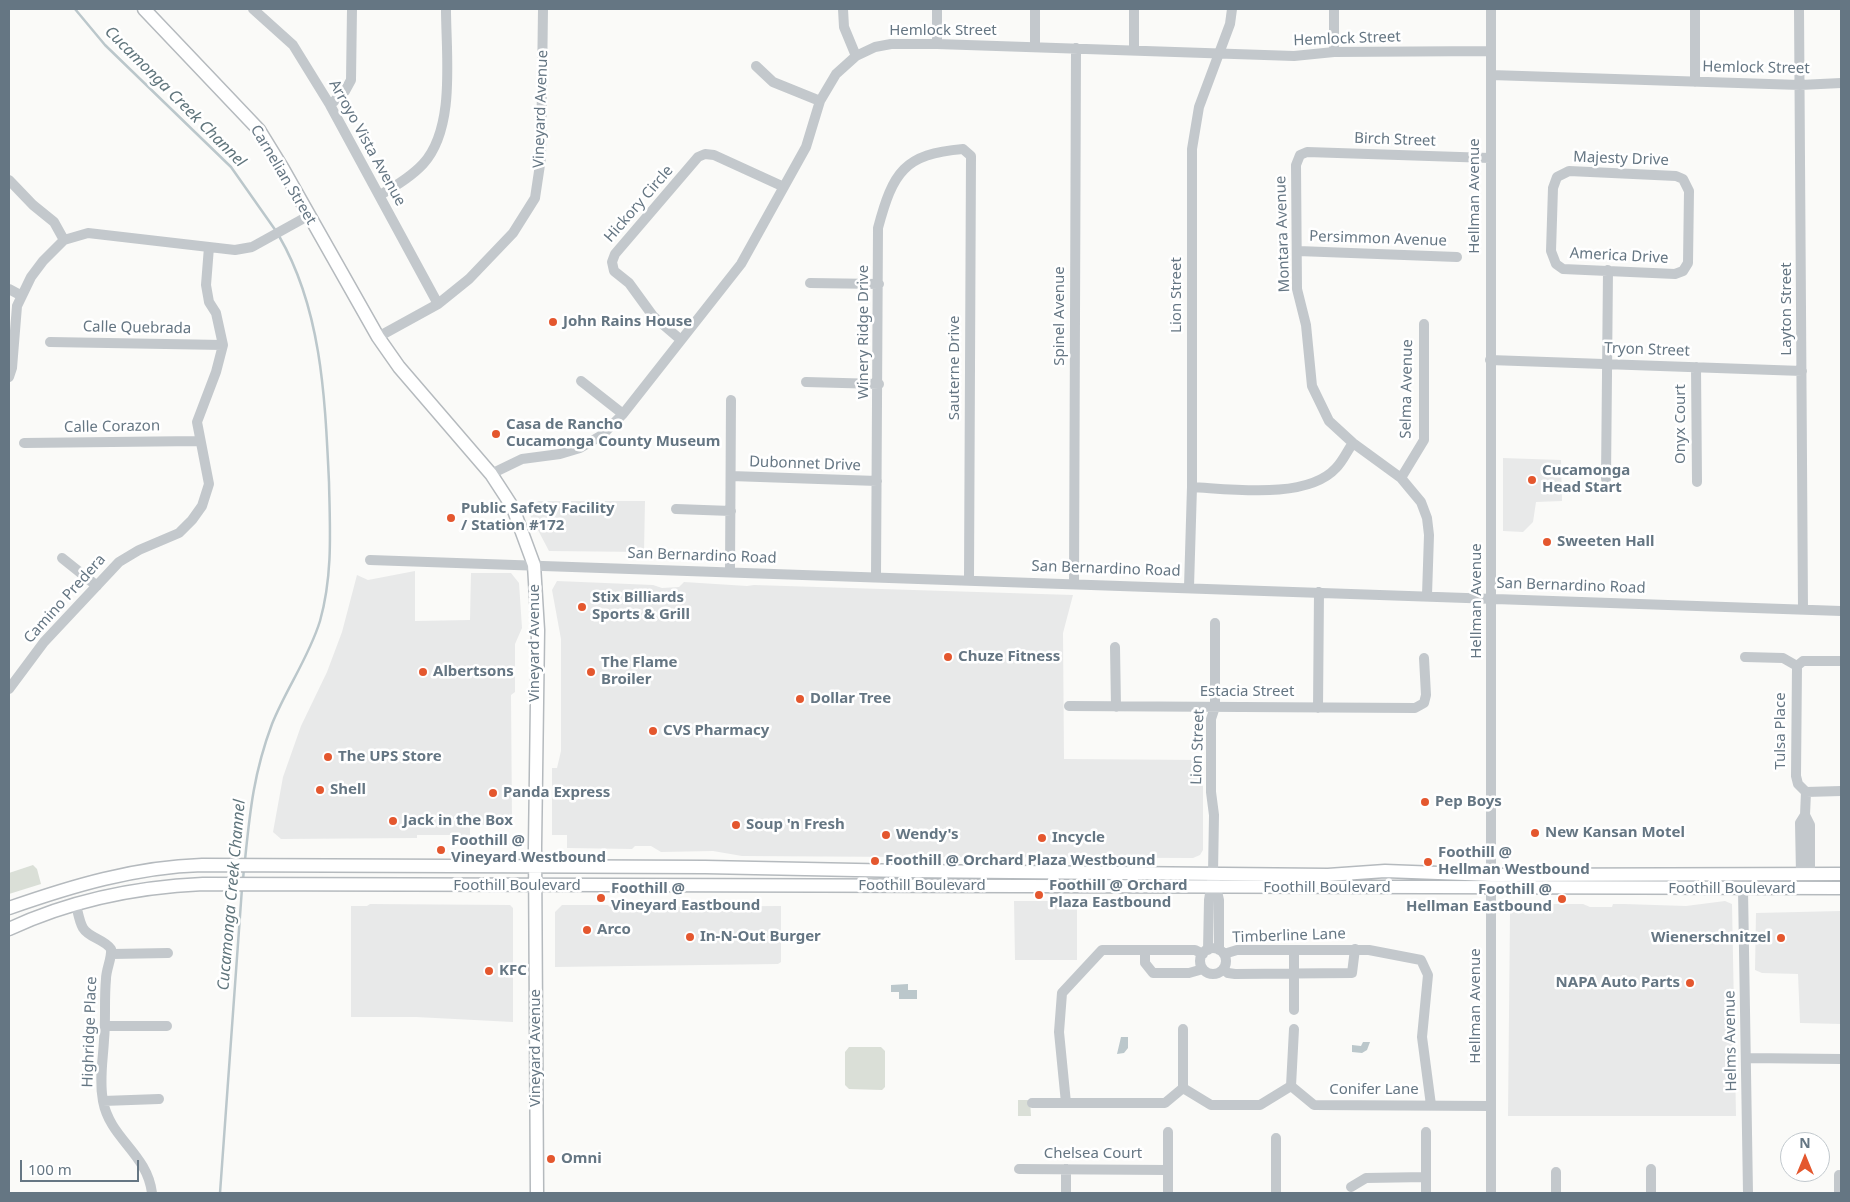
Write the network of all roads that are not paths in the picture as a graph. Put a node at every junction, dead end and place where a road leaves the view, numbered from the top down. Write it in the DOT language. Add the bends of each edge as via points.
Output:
graph roads {
  1 [pos="144,9"];
  2 [pos="253,9"];
  3 [pos="352,9"];
  4 [pos="446,9"];
  5 [pos="543,9"];
  6 [pos="843,9"];
  7 [pos="937,9"];
  8 [pos="1035,9"];
  9 [pos="1134,9"];
  10 [pos="1232,9"];
  11 [pos="1334,9"];
  12 [pos="1491,9"];
  13 [pos="1695,9"];
  14 [pos="1799,9"];
  15 [pos="937,44"];
  16 [pos="1035,47"];
  17 [pos="1076,48"];
  18 [pos="1134,50"];
  19 [pos="1491,51"];
  20 [pos="1334,52"];
  21 [pos="1219,53"];
  22 [pos="856,56"];
  23 [pos="756,66"];
  24 [pos="1490,75"];
  25 [pos="1695,82"];
  26 [pos="1841,83"];
  27 [pos="1800,85"];
  28 [pos="820,100"];
  29 [pos="330,105"];
  30 [pos="1300,155"];
  31 [pos="972,156"];
  32 [pos="1490,158"];
  33 [pos="9,180"];
  34 [pos="784,187"];
  35 [pos="380,195"];
  36 [pos="308,216"];
  37 [pos="64,240"];
  38 [pos="209,247"];
  39 [pos="1298,251"];
  40 [pos="1457,257"];
  41 [pos="1556,264"];
  42 [pos="1608,270"];
  43 [pos="1683,271"];
  44 [pos="810,283"];
  45 [pos="879,284"];
  46 [pos="9,289"];
  47 [pos="22,296"];
  48 [pos="438,304"];
  49 [pos="1424,324"];
  50 [pos="378,337"];
  51 [pos="681,340"];
  52 [pos="50,342"];
  53 [pos="223,344"];
  54 [pos="1490,360"];
  55 [pos="1606,364"];
  56 [pos="1696,367"];
  57 [pos="1802,371"];
  58 [pos="9,377"];
  59 [pos="581,381"];
  60 [pos="806,382"];
  61 [pos="879,384"];
  62 [pos="731,400"];
  63 [pos="624,414"];
  64 [pos="199,441"];
  65 [pos="1353,442"];
  66 [pos="24,443"];
  67 [pos="491,474"];
  68 [pos="731,476"];
  69 [pos="1401,478"];
  70 [pos="1606,479"];
  71 [pos="877,481"];
  72 [pos="1697,482"];
  73 [pos="1192,487"];
  74 [pos="676,509"];
  75 [pos="731,511"];
  76 [pos="62,558"];
  77 [pos="370,560"];
  78 [pos="534,565"];
  79 [pos="730,572"];
  80 [pos="876,576"];
  81 [pos="969,580"];
  82 [pos="1074,583"];
  83 [pos="97,586"];
  84 [pos="1190,587"];
  85 [pos="1319,592"];
  86 [pos="1427,595"];
  87 [pos="1492,598"];
  88 [pos="1803,610"];
  89 [pos="1841,611"];
  90 [pos="1215,623"];
  91 [pos="1116,647"];
  92 [pos="1745,657"];
  93 [pos="1424,658"];
  94 [pos="1841,661"];
  95 [pos="1797,666"];
  96 [pos="9,689"];
  97 [pos="1069,706"];
  98 [pos="1116,707"];
  99 [pos="1214,707"];
  100 [pos="1318,708"];
  101 [pos="1841,791"];
  102 [pos="1806,792"];
  103 [pos="535,867"];
  104 [pos="1214,873"];
  105 [pos="1805,874"];
  106 [pos="1841,874"];
  107 [pos="1492,875"];
  108 [pos="536,886"];
  109 [pos="1213,887"];
  110 [pos="1841,888"];
  111 [pos="1492,889"];
  112 [pos="1743,889"];
  113 [pos="76,905"];
  114 [pos="9,908"];
  115 [pos="9,930"];
  116 [pos="1355,949"];
  117 [pos="1145,950"];
  118 [pos="1294,950"];
  119 [pos="1206,952"];
  120 [pos="1222,952"];
  121 [pos="168,953"];
  122 [pos="112,954"];
  123 [pos="1203,969"];
  124 [pos="1223,969"];
  125 [pos="1294,974"];
  126 [pos="1294,1010"];
  127 [pos="105,1026"];
  128 [pos="167,1026"];
  129 [pos="1183,1029"];
  130 [pos="1294,1030"];
  131 [pos="1746,1058"];
  132 [pos="1841,1059"];
  133 [pos="1291,1086"];
  134 [pos="1183,1088"];
  135 [pos="159,1099"];
  136 [pos="103,1101"];
  137 [pos="1032,1103"];
  138 [pos="1066,1103"];
  139 [pos="1431,1105"];
  140 [pos="1491,1106"];
  141 [pos="1168,1132"];
  142 [pos="1426,1132"];
  143 [pos="1276,1138"];
  144 [pos="1019,1169"];
  145 [pos="1066,1169"];
  146 [pos="1650,1169"];
  147 [pos="1168,1170"];
  148 [pos="1556,1172"];
  149 [pos="1839,1175"];
  150 [pos="1426,1177"];
  151 [pos="1351,1187"];
  152 [pos="152,1193"];
  153 [pos="537,1193"];
  154 [pos="1066,1193"];
  155 [pos="1168,1193"];
  156 [pos="1276,1193"];
  157 [pos="1426,1193"];
  158 [pos="1491,1193"];
  159 [pos="1556,1193"];
  160 [pos="1650,1193"];
  161 [pos="1748,1193"];
  162 [pos="1839,1193"];
  1 -- 36 [label="main road, Carnelian Street" via="259,130"];
  2 -- 29 [label="street, Arroyo Vista Avenue" via="292,45"];
  3 -- 29 [label="street" via="351,80"];
  4 -- 35 [label="street" via="446,112 439,140 424,163 405,180"];
  5 -- 48 [label="street, Vineyard Avenue" via="541,158 535,198 513,233 469,279"];
  6 -- 22 [label="street" via="844,27"];
  7 -- 15 [label="street"];
  8 -- 16 [label="street"];
  9 -- 18 [label="street"];
  10 -- 21 [label="street, Lion Street"];
  11 -- 20 [label="street"];
  12 -- 19 [label="street, Hellman Avenue"];
  13 -- 25 [label="street"];
  14 -- 27 [label="street, Layton Street"];
  15 -- 16 [label="street, Hemlock Street"];
  15 -- 22 [label="street, Hemlock Street" via="891,44"];
  16 -- 17 [label="street, Hemlock Street"];
  17 -- 18 [label="street, Hemlock Street"];
  17 -- 82 [label="street, Spinel Avenue"];
  18 -- 21 [label="street, Hemlock Street"];
  19 -- 20 [label="street, Hemlock Street"];
  19 -- 24 [label="street, Hellman Avenue"];
  20 -- 21 [label="street, Hemlock Street" via="1294,56"];
  21 -- 73 [label="street, Lion Street" via="1199,107 1192,149"];
  22 -- 28 [label="street, Hemlock Street" via="836,74"];
  23 -- 28 [label="street" via="773,82"];
  24 -- 25 [label="street, Hemlock Street"];
  24 -- 32 [label="street, Hellman Avenue"];
  25 -- 27 [label="street, Hemlock Street"];
  26 -- 27 [label="street, Hemlock Street"];
  27 -- 57 [label="street, Layton Street"];
  28 -- 34 [label="street, Hemlock Street" via="806,147"];
  29 -- 35 [label="street, Arroyo Vista Avenue"];
  30 -- 32 [label="street, Birch Street" via="1307,152"];
  30 -- 39 [label="street, Montara Avenue" via="1296,165"];
  31 -- 45 [label="street, Winery Ridge Drive" via="963,149 927,154 908,164 893,183 878,228"];
  31 -- 81 [label="street, Sauterne Drive"];
  32 -- 54 [label="street, Hellman Avenue"];
  33 -- 37 [label="street" via="32,205 54,222"];
  34 -- 51 [label="street, Hemlock Street" via="741,264"];
  34 -- 51 [label="street, Hickory Circle" via="714,155 705,154 698,157 615,254 612,262 614,271 629,283 653,316"];
  35 -- 48 [label="street, Arroyo Vista Avenue"];
  36 -- 38 [label="street" via="252,247 235,250"];
  36 -- 50 [label="main road, Carnelian Street"];
  37 -- 38 [label="street" via="88,233"];
  37 -- 47 [label="street" via="43,260"];
  38 -- 53 [label="street, Camino Predera" via="206,284"];
  39 -- 40 [label="street, Persimmon Avenue"];
  39 -- 65 [label="street, Montara Avenue" via="1297,289 1306,325 1312,386 1329,420"];
  41 -- 42 [label="street, America Drive" via="1564,269"];
  41 -- 43 [label="street, Majesty Drive" via="1552,251 1553,188 1557,176 1569,171 1676,176 1684,179 1689,191 1688,263"];
  42 -- 43 [label="street, America Drive" via="1674,274"];
  42 -- 55 [label="street"];
  44 -- 45 [label="street"];
  45 -- 61 [label="street, Winery Ridge Drive"];
  46 -- 47 [label="street"];
  47 -- 58 [label="street" via="17,306"];
  48 -- 50 [label="street, Vineyard Avenue"];
  49 -- 69 [label="street, Selma Avenue" via="1424,440"];
  50 -- 67 [label="main road, Vineyard Avenue" via="399,367"];
  51 -- 63 [label="street, Hemlock Street"];
  52 -- 53 [label="street, Calle Quebrada"];
  53 -- 64 [label="street, Camino Predera" via="198,422"];
  54 -- 55 [label="street, Tryon Street"];
  54 -- 87 [label="street, Hellman Avenue"];
  55 -- 56 [label="street, Tryon Street"];
  55 -- 70 [label="street"];
  56 -- 57 [label="street, Tryon Street"];
  56 -- 72 [label="street, Onyx Court"];
  57 -- 88 [label="street, Layton Street"];
  59 -- 63 [label="street"];
  60 -- 61 [label="street"];
  61 -- 71 [label="street, Winery Ridge Drive"];
  62 -- 68 [label="street"];
  63 -- 67 [label="street, Hemlock Street" via="602,435 580,448 516,461"];
  64 -- 66 [label="street, Calle Corazon"];
  64 -- 83 [label="street, Camino Predera" via="209,484 202,506 178,534 119,562"];
  65 -- 69 [label="street, Montara Avenue"];
  65 -- 73 [label="street" via="1335,469 1306,486 1278,490"];
  67 -- 78 [label="main road, Vineyard Avenue" via="513,508"];
  68 -- 71 [label="street, Dubonnet Drive"];
  68 -- 75 [label="street"];
  69 -- 86 [label="street, Montara Avenue" via="1420,502 1426,518 1429,535"];
  71 -- 80 [label="street, Winery Ridge Drive"];
  73 -- 84 [label="street, Lion Street"];
  74 -- 75 [label="street"];
  75 -- 79 [label="street"];
  76 -- 83 [label="street"];
  77 -- 78 [label="street, San Bernardino Road"];
  78 -- 79 [label="street, San Bernardino Road"];
  78 -- 103 [label="main road, Vineyard Avenue" via="538,630"];
  79 -- 80 [label="street, San Bernardino Road"];
  80 -- 81 [label="street, San Bernardino Road"];
  81 -- 82 [label="street, San Bernardino Road"];
  82 -- 84 [label="street, San Bernardino Road"];
  83 -- 96 [label="street, Camino Predera" via="44,642"];
  84 -- 85 [label="street, San Bernardino Road"];
  85 -- 86 [label="street, San Bernardino Road"];
  85 -- 100 [label="street"];
  86 -- 87 [label="street, San Bernardino Road"];
  87 -- 88 [label="street, San Bernardino Road"];
  87 -- 107 [label="street, Hellman Avenue"];
  88 -- 89 [label="street, San Bernardino Road"];
  90 -- 99 [label="street, Lion Street"];
  91 -- 98 [label="street"];
  92 -- 95 [label="street" via="1783,658"];
  93 -- 100 [label="street, Estacia Street" via="1426,695 1424,703 1415,708"];
  94 -- 95 [label="street" via="1803,661"];
  95 -- 102 [label="street, Tulsa Place" via="1796,776 1798,784"];
  97 -- 98 [label="street, Estacia Street"];
  98 -- 99 [label="street, Estacia Street"];
  99 -- 100 [label="street, Estacia Street"];
  99 -- 104 [label="street, Lion Street" via="1211,719"];
  101 -- 102 [label="street"];
  102 -- 105 [label="street" via="1805,815 1810,825 1805,837"];
  103 -- 104 [label="main road, Foothill Boulevard"];
  103 -- 108 [label="main road, Vineyard Avenue"];
  103 -- 114 [label="main road, Foothill Boulevard" via="178,866 92,881"];
  104 -- 107 [label="main road, Foothill Boulevard"];
  104 -- 109 [label="street, Timberline Lane"];
  105 -- 106 [label="main road, Foothill Boulevard"];
  105 -- 107 [label="main road, Foothill Boulevard"];
  107 -- 111 [label="street, Hellman Avenue"];
  108 -- 109 [label="main road, Foothill Boulevard"];
  108 -- 113 [label="main road, Foothill Boulevard" via="179,885"];
  108 -- 153 [label="main road, Vineyard Avenue"];
  109 -- 111 [label="main road, Foothill Boulevard"];
  109 -- 119 [label="street, Timberline Lane"];
  109 -- 120 [label="street, Timberline Lane" via="1219,900"];
  110 -- 112 [label="main road, Foothill Boulevard"];
  111 -- 112 [label="main road, Foothill Boulevard"];
  111 -- 140 [label="street, Hellman Avenue"];
  112 -- 131 [label="street, Helms Avenue"];
  113 -- 115 [label="main road, Foothill Boulevard"];
  113 -- 122 [label="street" via="84,928 106,942"];
  116 -- 118 [label="street, Timberline Lane"];
  116 -- 125 [label="street, Timberline Lane" via="1352,973"];
  116 -- 139 [label="street, Timberline Lane" via="1378,950 1424,962 1428,975 1422,1037"];
  117 -- 119 [label="street"];
  117 -- 123 [label="street" via="1145,963 1153,973 1189,973"];
  117 -- 138 [label="street" via="1102,950 1062,993 1059,1032"];
  118 -- 120 [label="street, Timberline Lane"];
  118 -- 125 [label="street"];
  119 -- 120 [label="street"];
  119 -- 123 [label="street" via="1201,962"];
  120 -- 124 [label="street" via="1226,963"];
  121 -- 122 [label="street"];
  122 -- 127 [label="street, Highridge Place" via="106,978"];
  123 -- 124 [label="street" via="1214,974"];
  124 -- 125 [label="street, Timberline Lane" via="1235,974"];
  125 -- 126 [label="street"];
  127 -- 128 [label="street"];
  127 -- 136 [label="street, Highridge Place" via="101,1072"];
  129 -- 134 [label="street"];
  130 -- 133 [label="street"];
  131 -- 132 [label="street"];
  131 -- 161 [label="street, Helms Avenue"];
  133 -- 134 [label="street" via="1260,1105 1211,1105"];
  133 -- 139 [label="street, Conifer Lane" via="1314,1105"];
  134 -- 138 [label="street" via="1166,1103"];
  135 -- 136 [label="street"];
  136 -- 152 [label="street, Highridge Place" via="116,1132 143,1163"];
  137 -- 138 [label="street"];
  139 -- 140 [label="street, Conifer Lane"];
  140 -- 158 [label="street, Hellman Avenue"];
  141 -- 147 [label="street"];
  142 -- 150 [label="street"];
  143 -- 156 [label="street"];
  144 -- 145 [label="street, Chelsea Court"];
  145 -- 147 [label="street, Chelsea Court"];
  145 -- 154 [label="street"];
  146 -- 160 [label="street"];
  147 -- 155 [label="street"];
  148 -- 159 [label="street"];
  149 -- 162 [label="street"];
  150 -- 151 [label="street" via="1366,1178"];
  150 -- 157 [label="street"];
}
